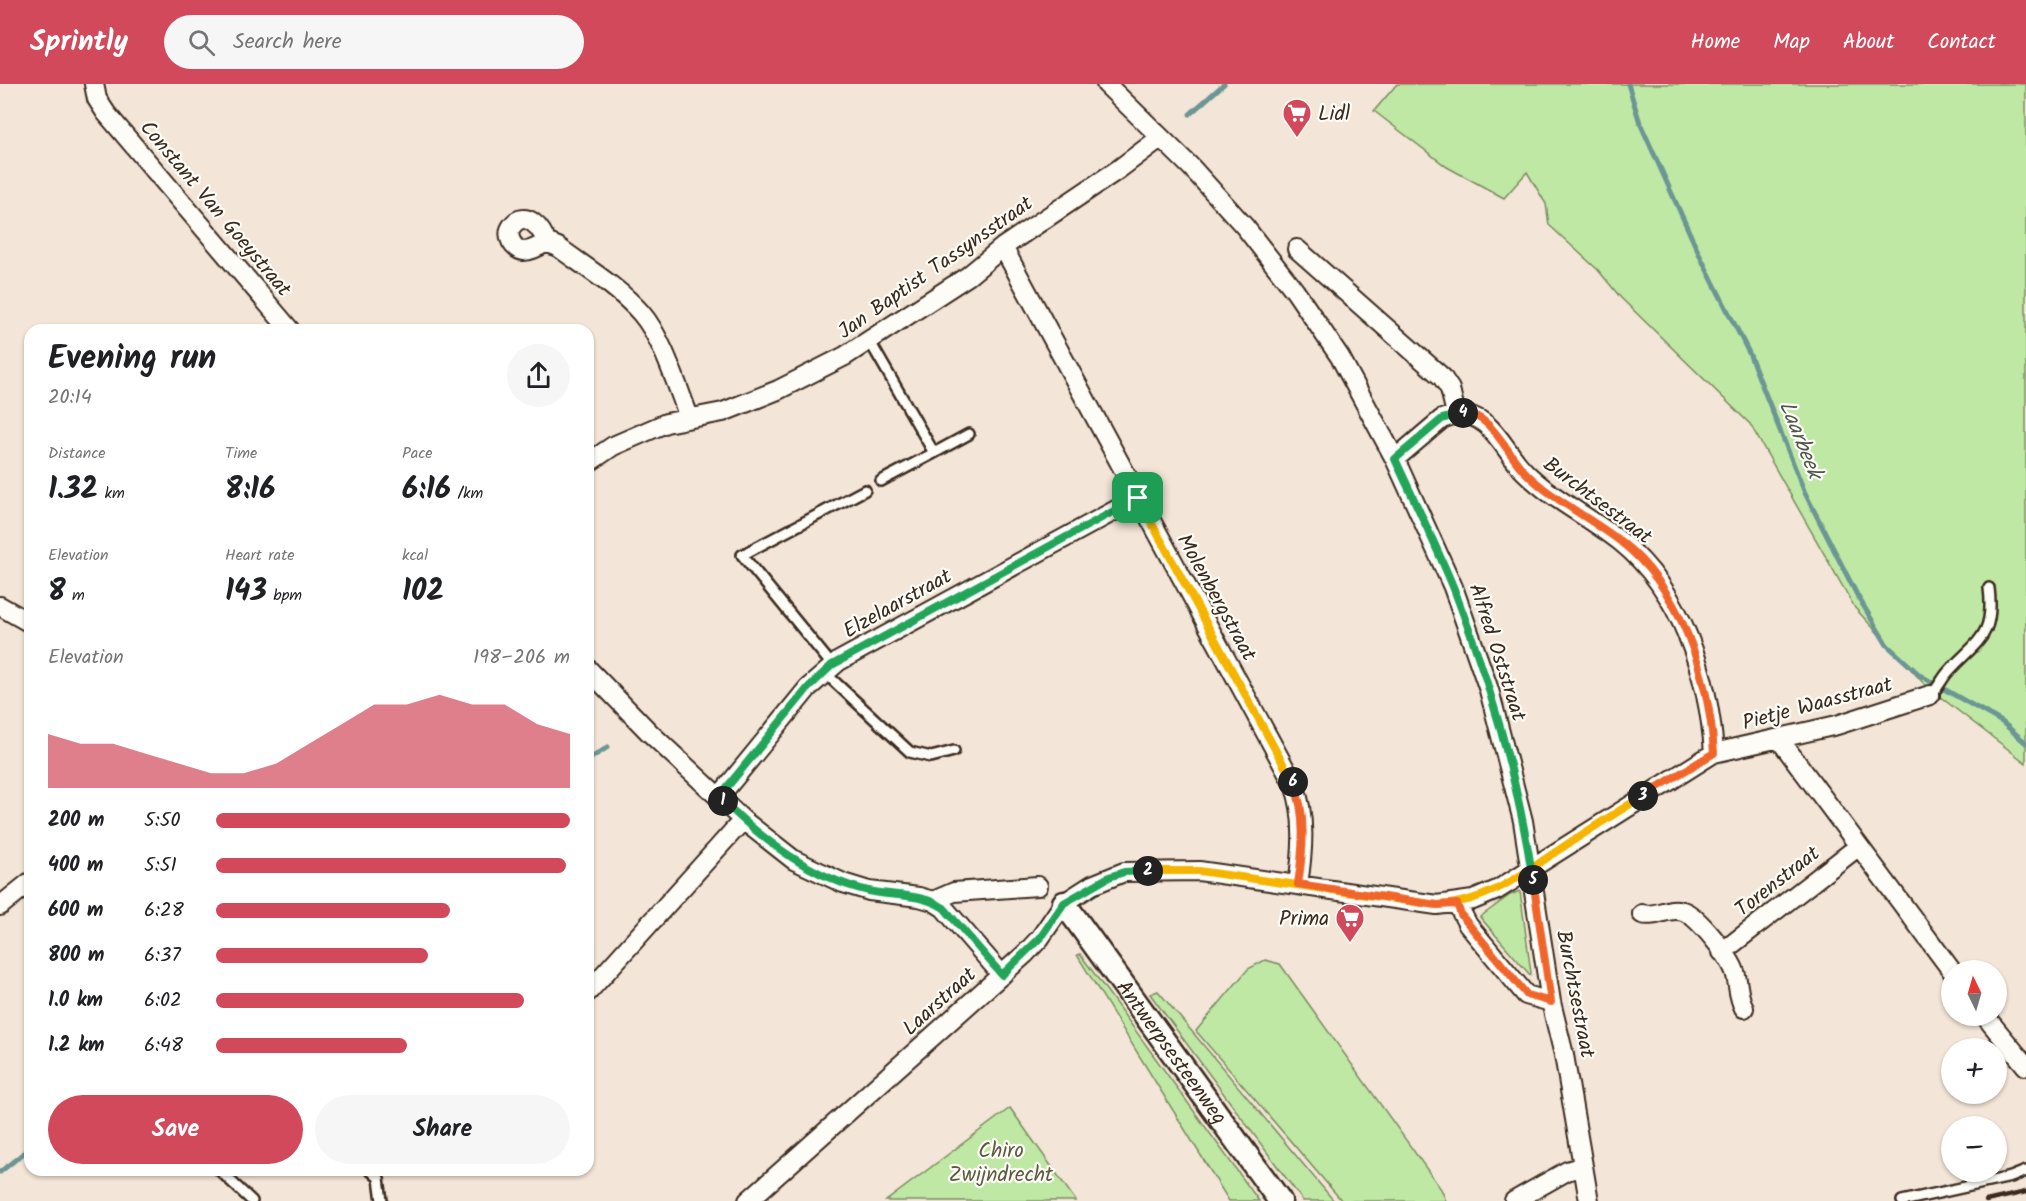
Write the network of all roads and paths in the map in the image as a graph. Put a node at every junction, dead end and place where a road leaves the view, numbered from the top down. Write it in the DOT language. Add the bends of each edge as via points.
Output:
graph roads {
  1 [pos="94,84"];
  2 [pos="1106,84"];
  3 [pos="1160,138"];
  4 [pos="546,242"];
  5 [pos="1003,247"];
  6 [pos="1297,249"];
  7 [pos="285,324"];
  8 [pos="869,340"];
  9 [pos="1456,414"];
  10 [pos="688,417"];
  11 [pos="969,434"];
  12 [pos="934,453"];
  13 [pos="594,459"];
  14 [pos="1395,459"];
  15 [pos="881,481"];
  16 [pos="865,490"];
  17 [pos="1138,498"];
  18 [pos="1989,588"];
  19 [pos="0,606"];
  20 [pos="24,620"];
  21 [pos="828,668"];
  22 [pos="594,675"];
  23 [pos="1932,693"];
  24 [pos="1780,740"];
  25 [pos="954,751"];
  26 [pos="1714,753"];
  27 [pos="719,797"];
  28 [pos="743,820"];
  29 [pos="1859,846"];
  30 [pos="1531,868"];
  31 [pos="1298,884"];
  32 [pos="1038,885"];
  33 [pos="24,887"];
  34 [pos="933,901"];
  35 [pos="1064,903"];
  36 [pos="1457,904"];
  37 [pos="0,906"];
  38 [pos="1642,914"];
  39 [pos="1722,952"];
  40 [pos="1944,960"];
  41 [pos="1002,975"];
  42 [pos="594,985"];
  43 [pos="1551,1002"];
  44 [pos="1744,1008"];
  45 [pos="1993,1026"];
  46 [pos="2026,1066"];
  47 [pos="1583,1166"];
  48 [pos="2026,1171"];
  49 [pos="225,1176"];
  50 [pos="377,1176"];
  51 [pos="252,1201"];
  52 [pos="382,1201"];
  53 [pos="748,1201"];
  54 [pos="1280,1201"];
  55 [pos="1514,1201"];
  56 [pos="1589,1201"];
  57 [pos="1902,1201"];
  1 -- 7 [label="street, Constant Van Goeystraat" via="106,113"];
  2 -- 3 [label="street"];
  3 -- 5 [label="street, Jan Baptist Tassynsstraat"];
  3 -- 14 [label="street, Alfred Oststraat" via="1245,227 1295,291 1341,357"];
  4 -- 10 [label="street" via="558,247 642,314"];
  5 -- 8 [label="street, Jan Baptist Tassynsstraat" via="968,276"];
  5 -- 17 [label="street, Molenbergstraat"];
  6 -- 9 [label="street" via="1442,377 1450,389"];
  8 -- 10 [label="street, Jan Baptist Tassynsstraat" via="778,390 723,412"];
  8 -- 12 [label="lane"];
  9 -- 14 [label="street" via="1442,419"];
  9 -- 26 [label="street, Burchtsestraat" via="1469,413 1481,418 1525,473 1640,558 1681,620 1709,704"];
  10 -- 13 [label="street, Jan Baptist Tassynsstraat" via="613,446"];
  11 -- 12 [label="lane"];
  12 -- 15 [label="lane"];
  14 -- 30 [label="street, Alfred Oststraat" via="1472,639 1513,778"];
  16 -- 21 [label="lane" via="742,555"];
  17 -- 21 [label="street, Elzelaarstraat"];
  17 -- 31 [label="street, Molenbergstraat" via="1299,797 1302,861"];
  18 -- 23 [label="lane, Pietje Waasstraat" via="1990,618 1985,634"];
  19 -- 20 [label="street"];
  21 -- 25 [label="lane" via="910,752 931,757"];
  21 -- 27 [label="street, Elzelaarstraat"];
  22 -- 27 [label="street"];
  23 -- 24 [label="street, Pietje Waasstraat"];
  24 -- 26 [label="street, Pietje Waasstraat"];
  24 -- 29 [label="street"];
  26 -- 30 [label="street"];
  27 -- 28 [label="street"];
  28 -- 34 [label="street" via="794,860 822,875 869,891"];
  28 -- 42 [label="street"];
  29 -- 39 [label="street, Torenstraat"];
  29 -- 40 [label="street"];
  30 -- 36 [label="street, Laarstraat" via="1497,890"];
  30 -- 43 [label="street, Burchtsestraat"];
  31 -- 35 [label="street, Laarstraat" via="1181,870 1124,872 1092,885"];
  31 -- 36 [label="street, Laarstraat" via="1437,905"];
  32 -- 34 [label="street" via="954,892"];
  33 -- 37 [label="street"];
  34 -- 41 [label="street" via="944,908"];
  35 -- 41 [label="street, Laarstraat" via="1040,938"];
  35 -- 54 [label="street, Antwerpsesteenweg"];
  36 -- 43 [label="street" via="1461,915 1527,995"];
  38 -- 39 [label="street" via="1651,917 1683,911 1700,923"];
  39 -- 44 [label="street" via="1735,972 1737,993"];
  41 -- 53 [label="street, Laarstraat"];
  43 -- 47 [label="street, Burchtsestraat"];
  45 -- 46 [label="street"];
  47 -- 55 [label="street"];
  47 -- 56 [label="street, Burchtsestraat"];
  48 -- 57 [label="lane" via="2011,1178"];
  49 -- 51 [label="lane"];
  50 -- 52 [label="lane"];
}
